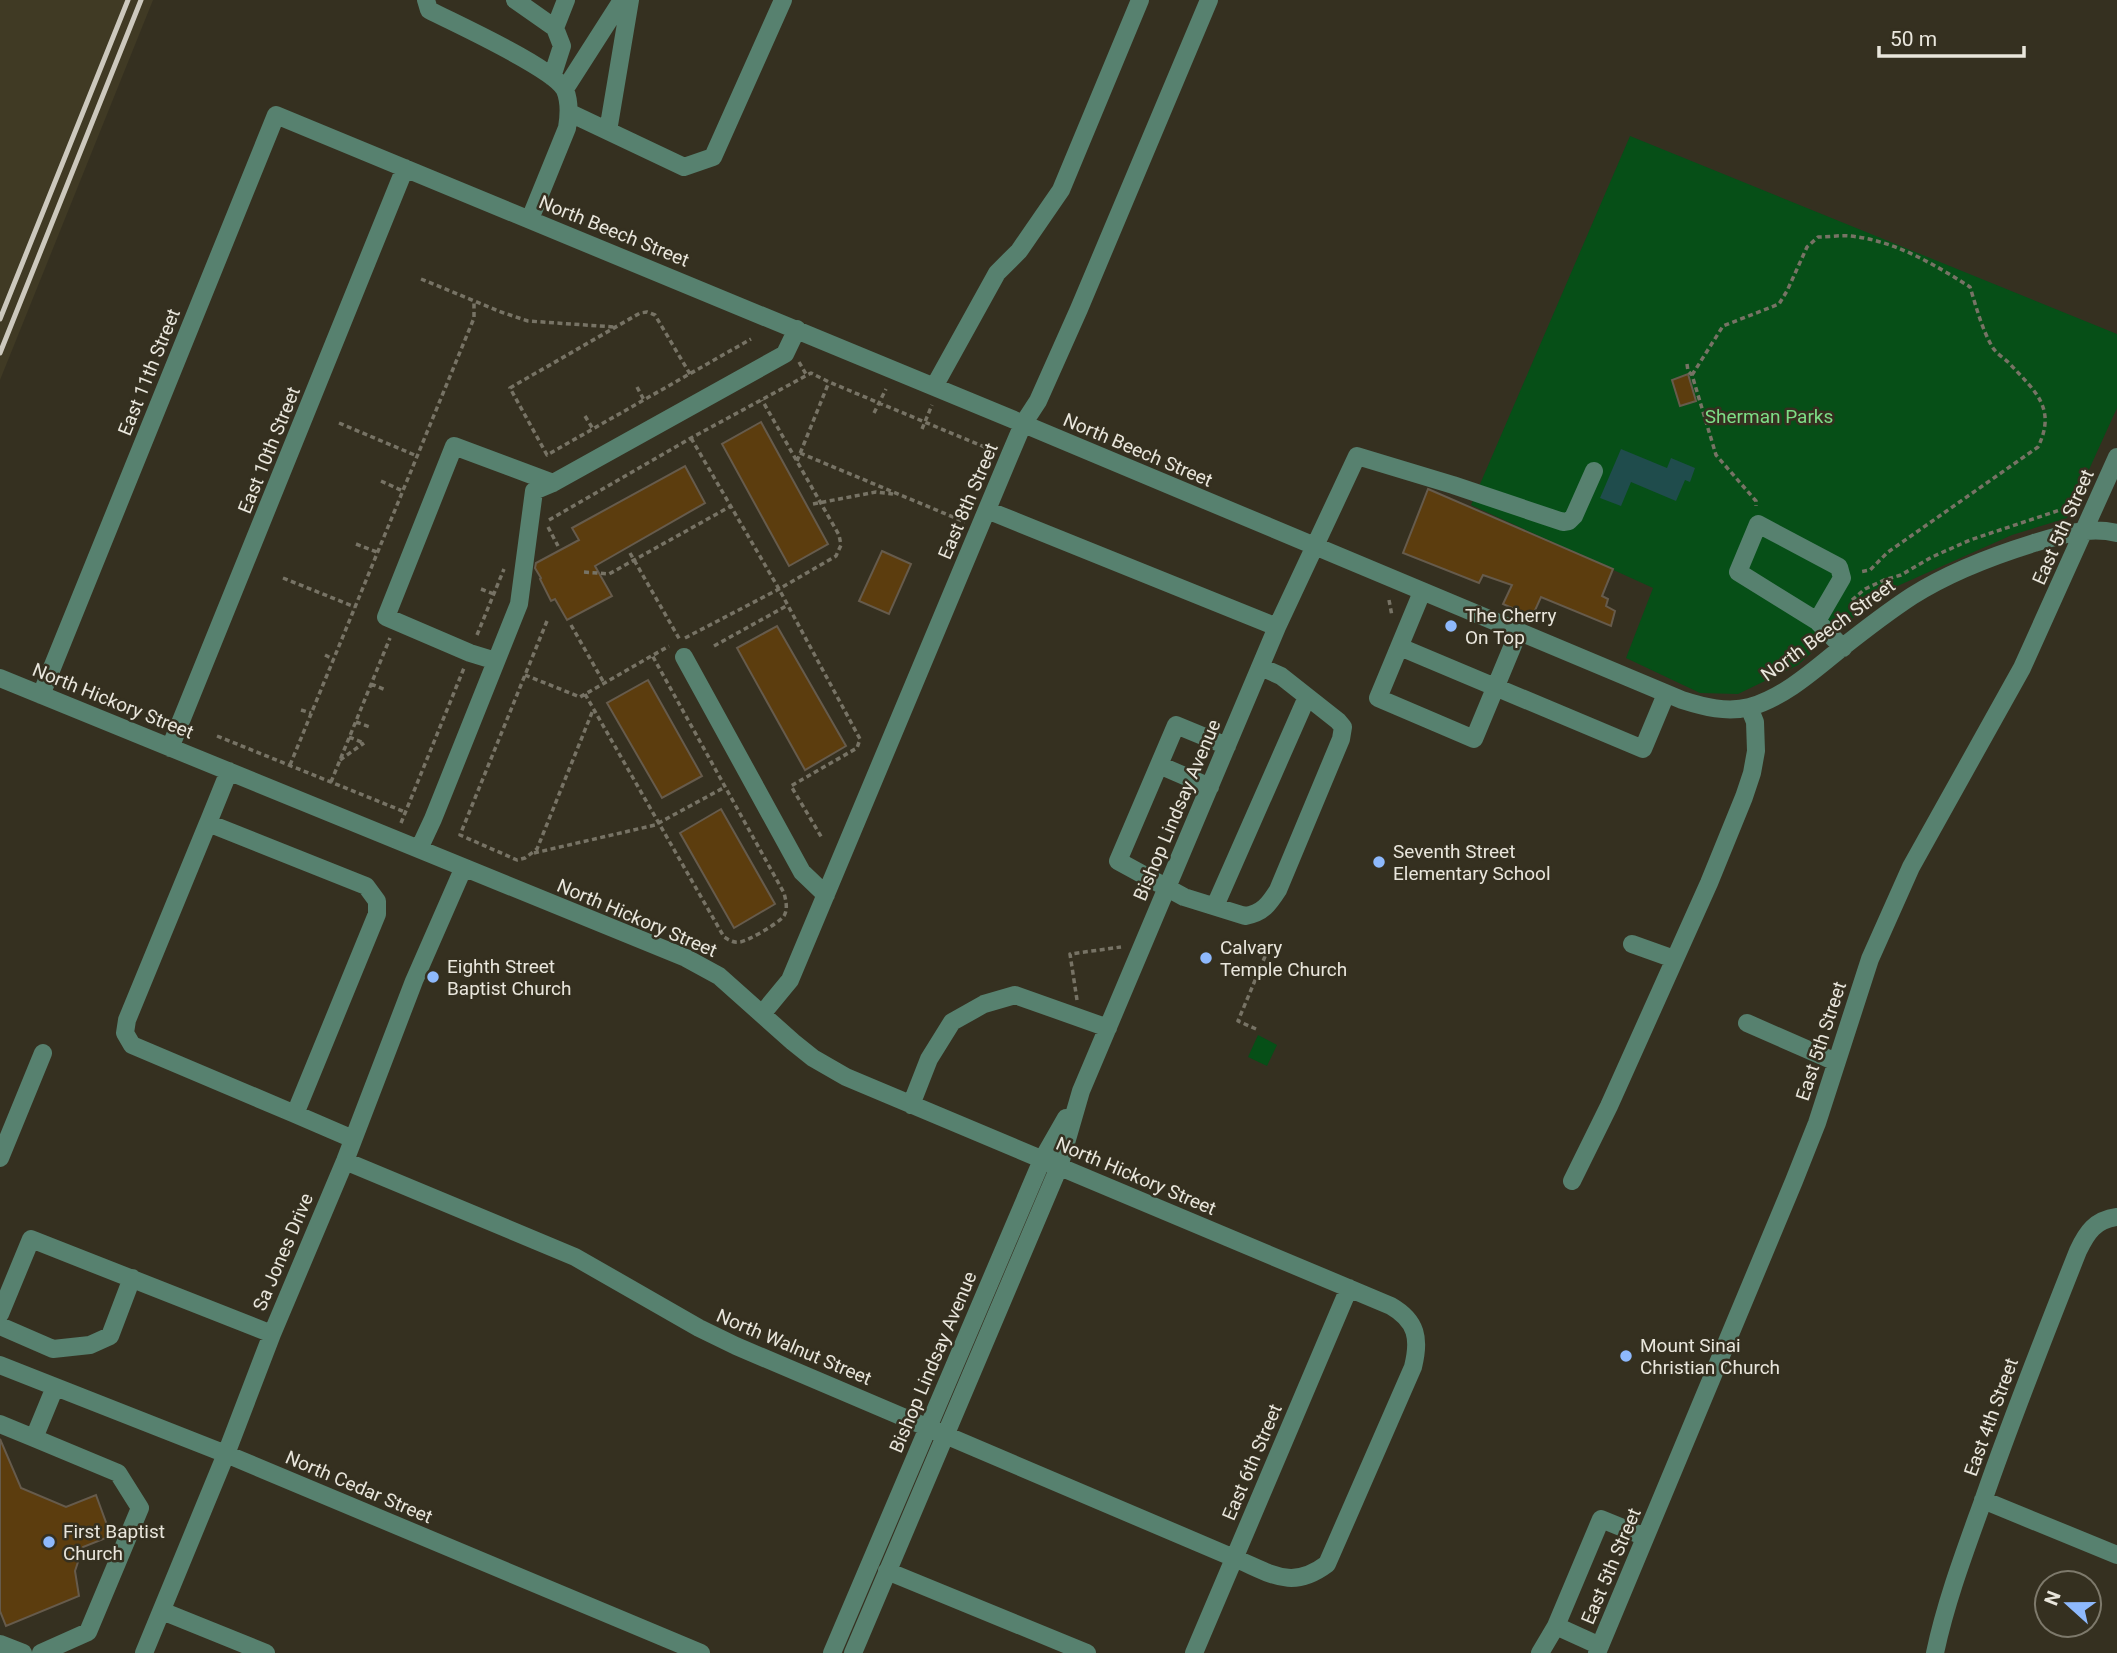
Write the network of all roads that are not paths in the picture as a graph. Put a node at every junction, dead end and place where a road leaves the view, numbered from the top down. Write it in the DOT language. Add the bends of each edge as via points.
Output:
graph roads {
  1 [pos="426,0"];
  2 [pos="515,0"];
  3 [pos="566,0"];
  4 [pos="622,0"];
  5 [pos="630,0"];
  6 [pos="783,0"];
  7 [pos="1140,0"];
  8 [pos="1209,0"];
  9 [pos="555,28"];
  10 [pos="558,83"];
  11 [pos="570,113"];
  12 [pos="608,131"];
  13 [pos="326,135"];
  14 [pos="405,168"];
  15 [pos="530,219"];
  16 [pos="797,329"];
  17 [pos="935,385"];
  18 [pos="1023,424"];
  19 [pos="2117,457"];
  20 [pos="1594,471"];
  21 [pos="553,483"];
  22 [pos="987,510"];
  23 [pos="2085,530"];
  24 [pos="2117,533"];
  25 [pos="1313,547"];
  26 [pos="1422,592"];
  27 [pos="1817,621"];
  28 [pos="1278,627"];
  29 [pos="1518,632"];
  30 [pos="1399,647"];
  31 [pos="1843,648"];
  32 [pos="682,649"];
  33 [pos="496,661"];
  34 [pos="1261,667"];
  35 [pos="0,678"];
  36 [pos="1495,687"];
  37 [pos="1666,694"];
  38 [pos="41,695"];
  39 [pos="1307,697"];
  40 [pos="1749,707"];
  41 [pos="1227,746"];
  42 [pos="170,748"];
  43 [pos="1160,765"];
  44 [pos="229,771"];
  45 [pos="1210,787"];
  46 [pos="208,823"];
  47 [pos="419,849"];
  48 [pos="463,869"];
  49 [pos="1167,888"];
  50 [pos="826,895"];
  51 [pos="1215,906"];
  52 [pos="1632,944"];
  53 [pos="1675,959"];
  54 [pos="762,1014"];
  55 [pos="1747,1023"];
  56 [pos="1108,1028"];
  57 [pos="43,1053"];
  58 [pos="1836,1062"];
  59 [pos="911,1105"];
  60 [pos="295,1114"];
  61 [pos="353,1139"];
  62 [pos="0,1158"];
  63 [pos="345,1161"];
  64 [pos="1050,1163"];
  65 [pos="1572,1181"];
  66 [pos="2117,1217"];
  67 [pos="132,1278"];
  68 [pos="1349,1288"];
  69 [pos="0,1314"];
  70 [pos="0,1326"];
  71 [pos="272,1334"];
  72 [pos="0,1365"];
  73 [pos="55,1387"];
  74 [pos="0,1424"];
  75 [pos="937,1431"];
  76 [pos="34,1438"];
  77 [pos="226,1454"];
  78 [pos="1983,1500"];
  79 [pos="1646,1537"];
  80 [pos="2117,1555"];
  81 [pos="1234,1558"];
  82 [pos="887,1571"];
  83 [pos="162,1611"];
  84 [pos="1556,1626"];
  85 [pos="0,1644"];
  86 [pos="1598,1649"];
  87 [pos="23,1653"];
  88 [pos="41,1653"];
  89 [pos="144,1653"];
  90 [pos="266,1653"];
  91 [pos="701,1653"];
  92 [pos="832,1653"];
  93 [pos="853,1653"];
  94 [pos="1087,1653"];
  95 [pos="1194,1653"];
  96 [pos="1540,1653"];
  97 [pos="1934,1653"];
  1 -- 10 [label="street" via="429,10 545,70"];
  2 -- 9 [label="street"];
  3 -- 9 [label="street"];
  4 -- 10 [label="street"];
  5 -- 12 [label="street"];
  6 -- 12 [label="street" via="713,157 684,167"];
  7 -- 17 [label="street" via="1061,190 998,273"];
  8 -- 18 [label="street, East 8th Street" via="1079,309"];
  9 -- 10 [label="street" via="562,46"];
  10 -- 11 [label="street"];
  11 -- 12 [label="street"];
  11 -- 15 [label="street"];
  13 -- 14 [label="street, North Beech Street"];
  13 -- 38 [label="street, East 11th Street" via="276,115"];
  14 -- 15 [label="street, North Beech Street"];
  14 -- 42 [label="street, East 10th Street"];
  15 -- 16 [label="street, North Beech Street"];
  16 -- 17 [label="street, North Beech Street"];
  16 -- 21 [label="street" via="785,354"];
  17 -- 18 [label="street, North Beech Street"];
  18 -- 22 [label="street, East 8th Street"];
  18 -- 25 [label="street, North Beech Street"];
  19 -- 23 [label="street, East 5th Street"];
  20 -- 25 [label="street, Bishop Lindsay Avenue" via="1574,516 1563,522 1357,456"];
  21 -- 33 [label="street" via="534,491 519,604"];
  21 -- 33 [label="street" via="454,446 386,617"];
  22 -- 28 [label="street"];
  22 -- 50 [label="street, East 8th Street"];
  23 -- 24 [label="street, North Beech Street"];
  23 -- 31 [label="street, North Beech Street" via="2020,547 1961,570 1885,614"];
  23 -- 58 [label="street, East 5th Street" via="2022,668 1911,867 1870,959"];
  25 -- 26 [label="street, North Beech Street"];
  25 -- 28 [label="street, Bishop Lindsay Avenue"];
  26 -- 29 [label="street, North Beech Street"];
  26 -- 30 [label="street"];
  27 -- 27 [label="street" via="1738,572 1758,524 1839,567 1842,578"];
  27 -- 31 [label="street"];
  28 -- 34 [label="street, Bishop Lindsay Avenue"];
  29 -- 36 [label="street"];
  29 -- 37 [label="street, North Beech Street"];
  30 -- 36 [label="street"];
  30 -- 36 [label="street" via="1378,698 1474,738"];
  31 -- 40 [label="street, North Beech Street" via="1785,692"];
  32 -- 50 [label="street" via="802,872"];
  33 -- 47 [label="street"];
  34 -- 39 [label="street"];
  34 -- 41 [label="street, Bishop Lindsay Avenue"];
  35 -- 38 [label="street, North Hickory Street"];
  36 -- 37 [label="street" via="1643,749"];
  37 -- 40 [label="street, North Beech Street" via="1714,709"];
  38 -- 42 [label="street, North Hickory Street"];
  39 -- 51 [label="street"];
  39 -- 51 [label="street" via="1343,727 1278,890 1267,908 1256,914 1245,916"];
  40 -- 53 [label="street" via="1755,722 1752,773"];
  41 -- 43 [label="street" via="1176,725"];
  41 -- 45 [label="street, Bishop Lindsay Avenue"];
  42 -- 44 [label="street, North Hickory Street"];
  43 -- 45 [label="street"];
  43 -- 49 [label="street" via="1118,861"];
  44 -- 46 [label="street"];
  44 -- 47 [label="street, North Hickory Street"];
  45 -- 49 [label="street, Bishop Lindsay Avenue"];
  46 -- 60 [label="street" via="125,1033 132,1045"];
  46 -- 60 [label="street" via="366,886 377,901 377,914"];
  47 -- 48 [label="street, North Hickory Street"];
  48 -- 54 [label="street, North Hickory Street" via="686,958 719,976"];
  48 -- 61 [label="street, Sa Jones Drive"];
  49 -- 51 [label="street"];
  49 -- 56 [label="street, Bishop Lindsay Avenue"];
  50 -- 54 [label="street, East 8th Street" via="790,981"];
  52 -- 53 [label="street"];
  53 -- 65 [label="street"];
  54 -- 59 [label="street, North Hickory Street" via="813,1058"];
  55 -- 58 [label="street"];
  56 -- 59 [label="street" via="1015,995 984,1004 952,1022 929,1059"];
  56 -- 64 [label="street, Bishop Lindsay Avenue"];
  57 -- 62 [label="street"];
  58 -- 79 [label="street, East 5th Street" via="1794,1181"];
  59 -- 64 [label="street, North Hickory Street"];
  60 -- 61 [label="street"];
  61 -- 63 [label="street, Sa Jones Drive"];
  63 -- 71 [label="street, Sa Jones Drive"];
  63 -- 75 [label="street, North Walnut Street" via="575,1257 699,1328"];
  64 -- 68 [label="street, North Hickory Street"];
  64 -- 75 [label="street, Bishop Lindsay Avenue"];
  66 -- 78 [label="street, East 4th Street" via="2094,1226 2077,1251"];
  67 -- 69 [label="street" via="31,1239"];
  67 -- 70 [label="street" via="110,1336 90,1345 53,1349"];
  67 -- 71 [label="street"];
  68 -- 81 [label="street, East 6th Street"];
  68 -- 81 [label="street, North Hickory Street" via="1403,1313 1416,1336 1413,1367 1327,1564 1309,1576 1289,1579"];
  71 -- 77 [label="street, Sa Jones Drive"];
  72 -- 73 [label="street, North Cedar Street"];
  73 -- 76 [label="street"];
  73 -- 77 [label="street, North Cedar Street"];
  74 -- 76 [label="street"];
  75 -- 81 [label="street, North Walnut Street"];
  75 -- 82 [label="street, Bishop Lindsay Avenue"];
  75 -- 92 [label="street, Bishop Lindsay Avenue"];
  76 -- 88 [label="street" via="118,1473 140,1508 88,1632"];
  77 -- 83 [label="street, Sa Jones Drive"];
  77 -- 91 [label="street, North Cedar Street"];
  78 -- 80 [label="street"];
  78 -- 97 [label="street, East 4th Street"];
  79 -- 84 [label="street" via="1601,1519"];
  79 -- 86 [label="street, East 5th Street"];
  81 -- 95 [label="street, East 6th Street"];
  82 -- 93 [label="street, Bishop Lindsay Avenue"];
  82 -- 94 [label="street"];
  83 -- 89 [label="street, Sa Jones Drive"];
  83 -- 90 [label="street"];
  84 -- 86 [label="street"];
  84 -- 96 [label="street"];
  85 -- 87 [label="street"];
}
